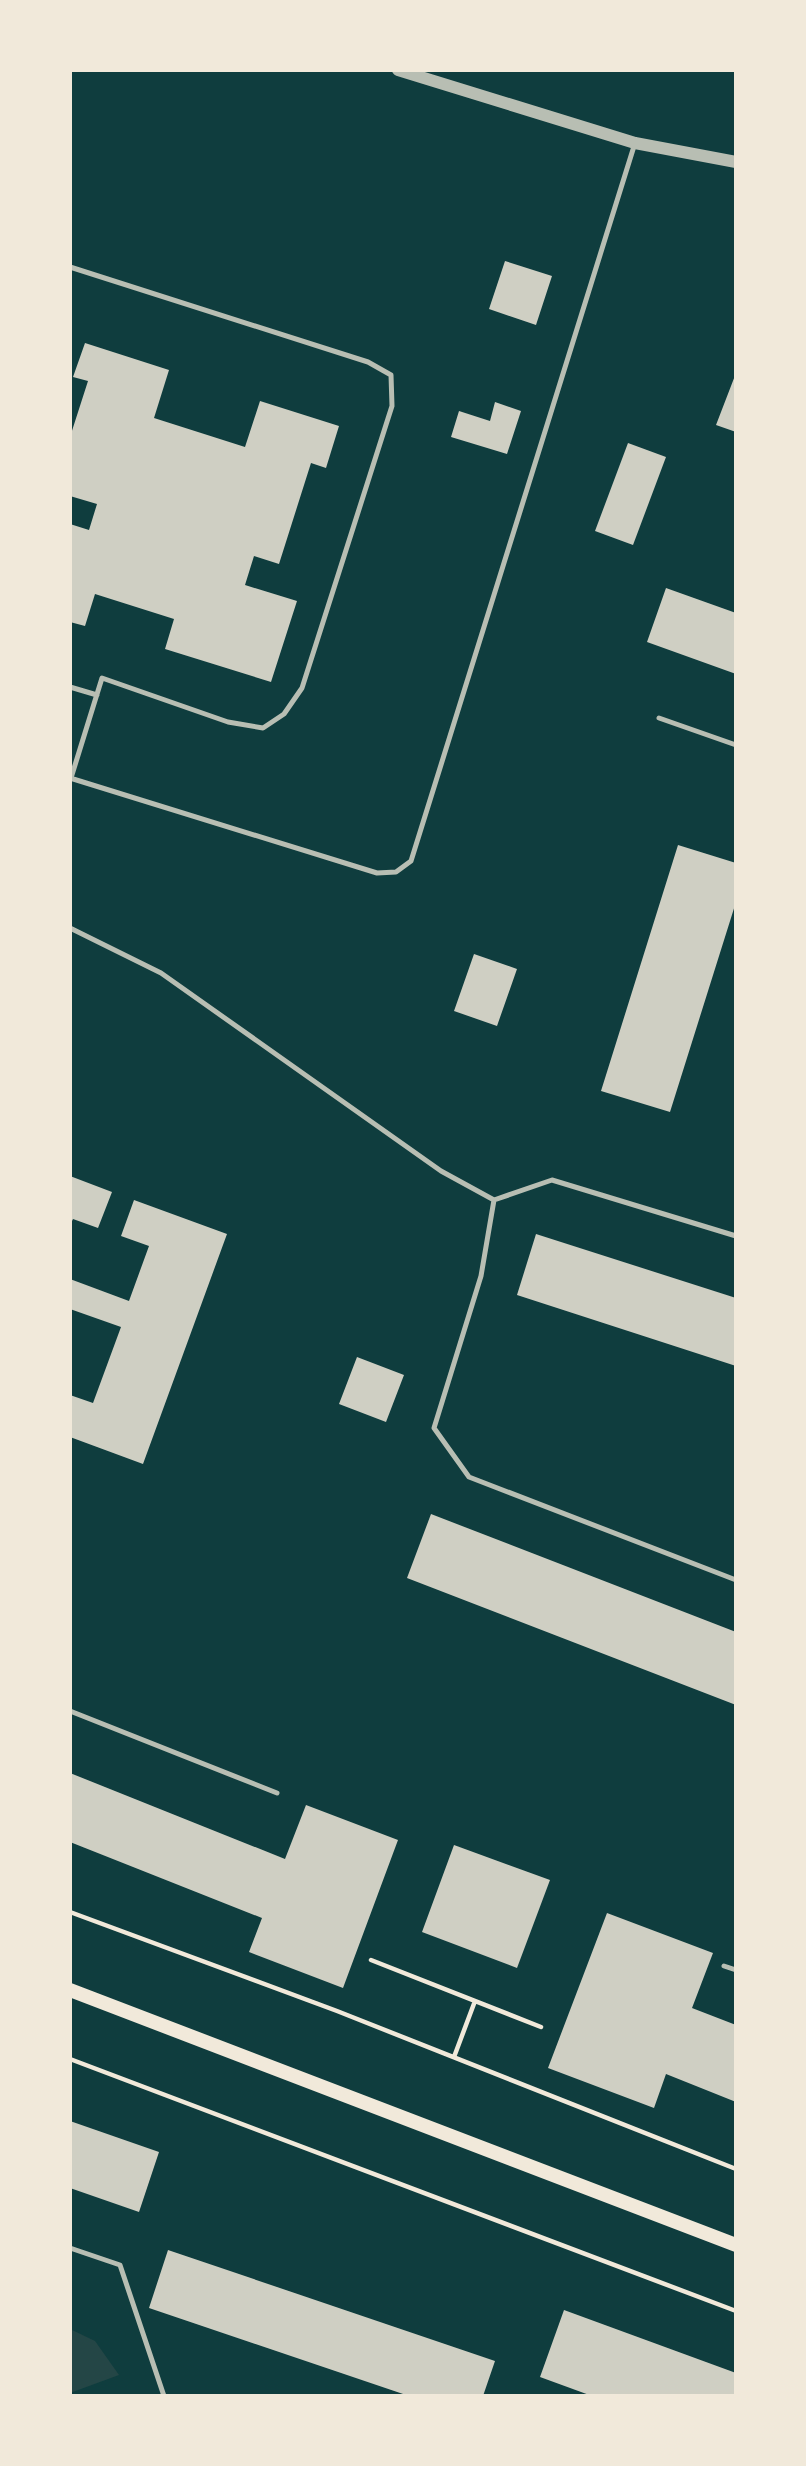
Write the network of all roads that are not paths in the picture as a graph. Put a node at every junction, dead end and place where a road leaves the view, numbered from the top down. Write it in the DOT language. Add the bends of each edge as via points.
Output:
graph roads {
  1 [pos="398,70"];
  2 [pos="635,143"];
  3 [pos="736,162"];
  4 [pos="70,267"];
  5 [pos="70,687"];
  6 [pos="97,695"];
  7 [pos="659,718"];
  8 [pos="736,745"];
  9 [pos="70,778"];
  10 [pos="70,928"];
  11 [pos="494,1200"];
  12 [pos="736,1236"];
  13 [pos="736,1580"];
  14 [pos="70,1711"];
  15 [pos="277,1793"];
  16 [pos="724,1966"];
  17 [pos="736,1970"];
  18 [pos="70,1990"];
  19 [pos="736,2245"];
  20 [pos="70,2248"];
  21 [pos="164,2396"];
  1 -- 2 [label="street"];
  2 -- 3 [label="street"];
  2 -- 9 [label="lane" via="411,861 396,872 377,873"];
  4 -- 6 [label="lane" via="368,362 391,375 388,419 302,688 284,714 263,728 228,722 102,678"];
  5 -- 6 [label="lane"];
  6 -- 9 [label="lane"];
  7 -- 8 [label="lane"];
  10 -- 11 [label="lane" via="161,974 441,1171"];
  11 -- 12 [label="lane" via="552,1180"];
  11 -- 13 [label="lane" via="481,1276 434,1428 469,1477"];
  14 -- 15 [label="lane"];
  16 -- 17 [label="lane"];
  18 -- 19 [label="main road"];
  20 -- 21 [label="lane" via="120,2266"];
}
